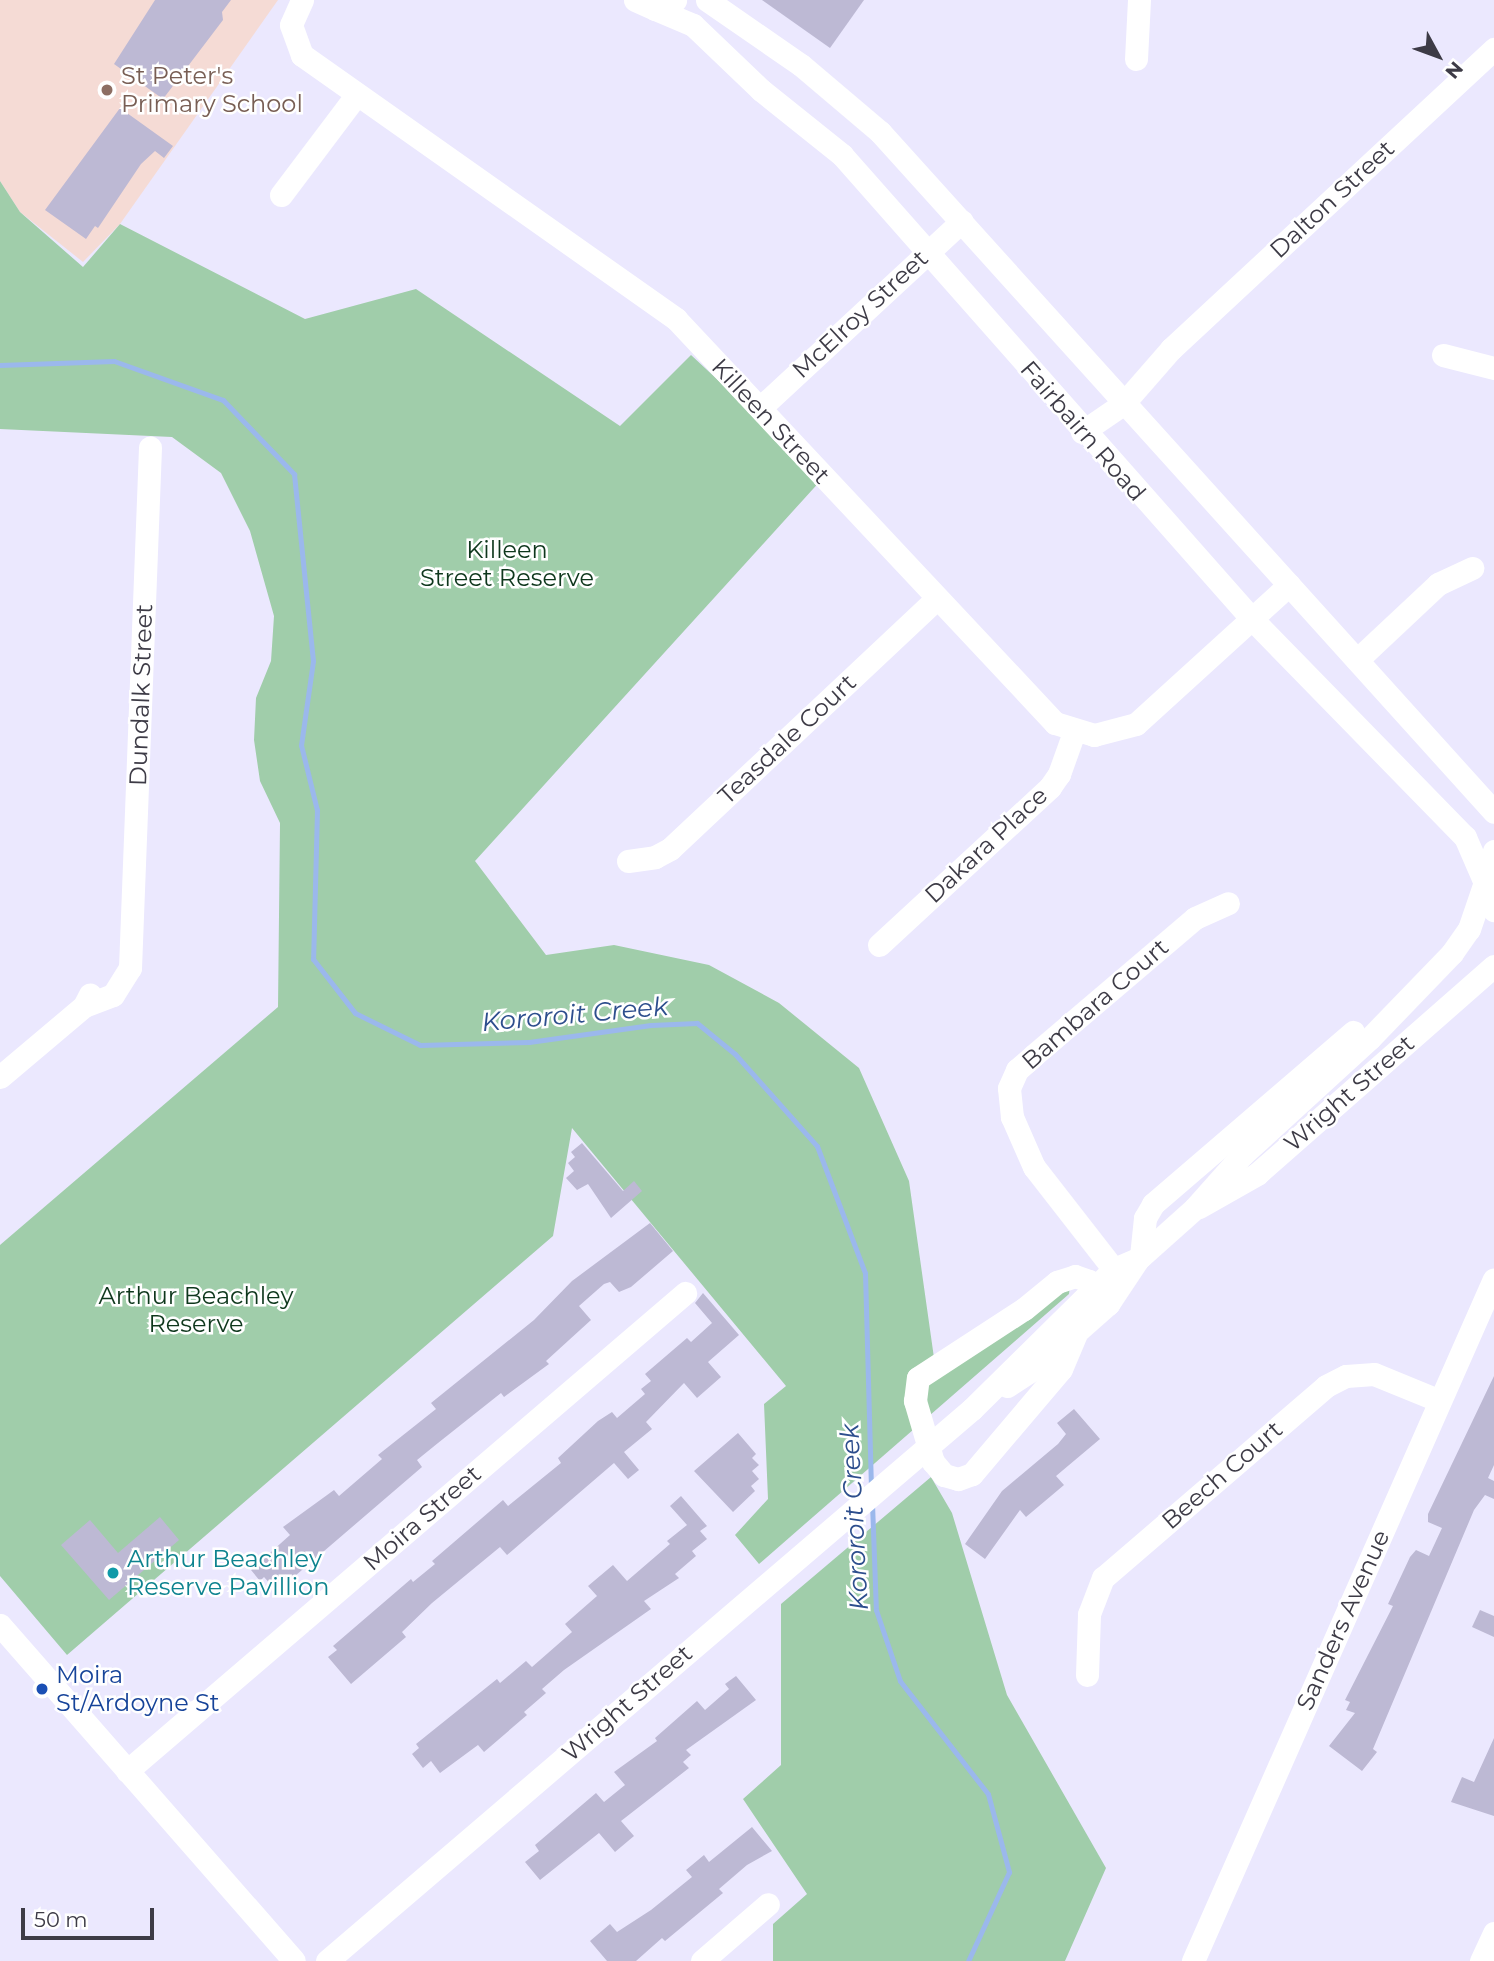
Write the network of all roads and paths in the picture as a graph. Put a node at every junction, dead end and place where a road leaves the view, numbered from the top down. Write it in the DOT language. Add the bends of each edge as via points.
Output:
graph roads {
  1 [pos="302,0"];
  2 [pos="707,0"];
  3 [pos="1139,0"];
  4 [pos="655,3"];
  5 [pos="1494,49"];
  6 [pos="1136,59"];
  7 [pos="357,94"];
  8 [pos="281,195"];
  9 [pos="962,221"];
  10 [pos="927,251"];
  11 [pos="1443,355"];
  12 [pos="1494,368"];
  13 [pos="1117,398"];
  14 [pos="760,408"];
  15 [pos="1082,432"];
  16 [pos="150,447"];
  17 [pos="1473,568"];
  18 [pos="1289,585"];
  19 [pos="937,598"];
  20 [pos="1252,619"];
  21 [pos="1357,660"];
  22 [pos="1074,732"];
  23 [pos="1494,811"];
  24 [pos="1494,851"];
  25 [pos="628,861"];
  26 [pos="1484,883"];
  27 [pos="1228,903"];
  28 [pos="1494,909"];
  29 [pos="878,946"];
  30 [pos="1494,966"];
  31 [pos="1394,1011"];
  32 [pos="0,1077"];
  33 [pos="1195,1208"];
  34 [pos="1091,1235"];
  35 [pos="1140,1258"];
  36 [pos="1118,1275"];
  37 [pos="1494,1279"];
  38 [pos="1093,1289"];
  39 [pos="685,1293"];
  40 [pos="1080,1329"];
  41 [pos="1440,1401"];
  42 [pos="972,1409"];
  43 [pos="0,1625"];
  44 [pos="1087,1675"];
  45 [pos="127,1771"];
  46 [pos="768,1904"];
  47 [pos="1494,1933"];
  48 [pos="294,1961"];
  49 [pos="327,1961"];
  50 [pos="702,1961"];
  51 [pos="1193,1961"];
  52 [pos="1481,1961"];
  1 -- 7 [label="street, Killeen Street" via="291,25 296,46"];
  2 -- 9 [label="street, Fairbairn Road" via="850,105"];
  3 -- 6 [label="street"];
  4 -- 10 [label="street, Fairbairn Road" via="693,25 761,90 824,137"];
  5 -- 13 [label="street, Dalton Street"];
  7 -- 8 [label="street"];
  7 -- 14 [label="street, Killeen Street" via="676,319"];
  9 -- 10 [label="street, McElroy Street"];
  9 -- 13 [label="street, Fairbairn Road"];
  10 -- 14 [label="street, McElroy Street"];
  10 -- 15 [label="street, Fairbairn Road"];
  11 -- 12 [label="street"];
  13 -- 15 [label="street, Dalton Street"];
  13 -- 18 [label="street, Fairbairn Road"];
  14 -- 19 [label="street, Killeen Street"];
  15 -- 20 [label="street, Fairbairn Road"];
  16 -- 32 [label="street, Dundalk Street" via="131,944 122,965 84,1006"];
  17 -- 21 [label="street" via="1438,584"];
  18 -- 20 [label="street, Killeen Street"];
  18 -- 21 [label="street, Fairbairn Road"];
  19 -- 22 [label="street, Killeen Street" via="1038,709"];
  19 -- 25 [label="street, Teasdale Court" via="670,849 656,857"];
  20 -- 22 [label="street, Killeen Street" via="1136,724 1106,735"];
  20 -- 26 [label="street, Fairbairn Road" via="1465,837"];
  21 -- 23 [label="street, Fairbairn Road"];
  22 -- 29 [label="street, Dakara Place" via="1050,787"];
  24 -- 26 [label="street, Wright Street"];
  26 -- 28 [label="street, Fairbairn Road"];
  26 -- 31 [label="street, Wright Street" via="1462,940"];
  27 -- 34 [label="street, Bambara Court" via="1195,918 1034,1055 1011,1080 1012,1117 1034,1167"];
  30 -- 33 [label="street, Wright Street" via="1257,1174"];
  31 -- 33 [label="street, Wright Street" via="1242,1155"];
  31 -- 35 [label="street, Wright Street" via="1372,1014 1160,1197 1146,1216"];
  33 -- 35 [label="street, Wright Street"];
  34 -- 35 [label="street, Bambara Court"];
  34 -- 36 [label="street, Bambara Court"];
  35 -- 36 [label="street, Wright Street"];
  36 -- 38 [label="street, Wright Street"];
  36 -- 40 [label="street, Wright Street" via="1108,1304"];
  37 -- 41 [label="street, Sanders Avenue"];
  38 -- 40 [label="street"];
  38 -- 40 [label="street, Wright Street" via="1079,1277 1061,1280 1020,1312 920,1375 914,1398 937,1469 955,1479 974,1472 1060,1369"];
  38 -- 42 [label="street, Wright Street"];
  39 -- 45 [label="street, Moira Street"];
  40 -- 42 [label="street, Wright Street" via="1038,1366"];
  41 -- 44 [label="street, Beech Court" via="1374,1374 1346,1376 1326,1386 1104,1578 1089,1614"];
  41 -- 51 [label="street, Sanders Avenue"];
  42 -- 49 [label="street, Wright Street"];
  43 -- 45 [label="street"];
  45 -- 48 [label="street"];
  46 -- 50 [label="street"];
  47 -- 52 [label="street"];
}
